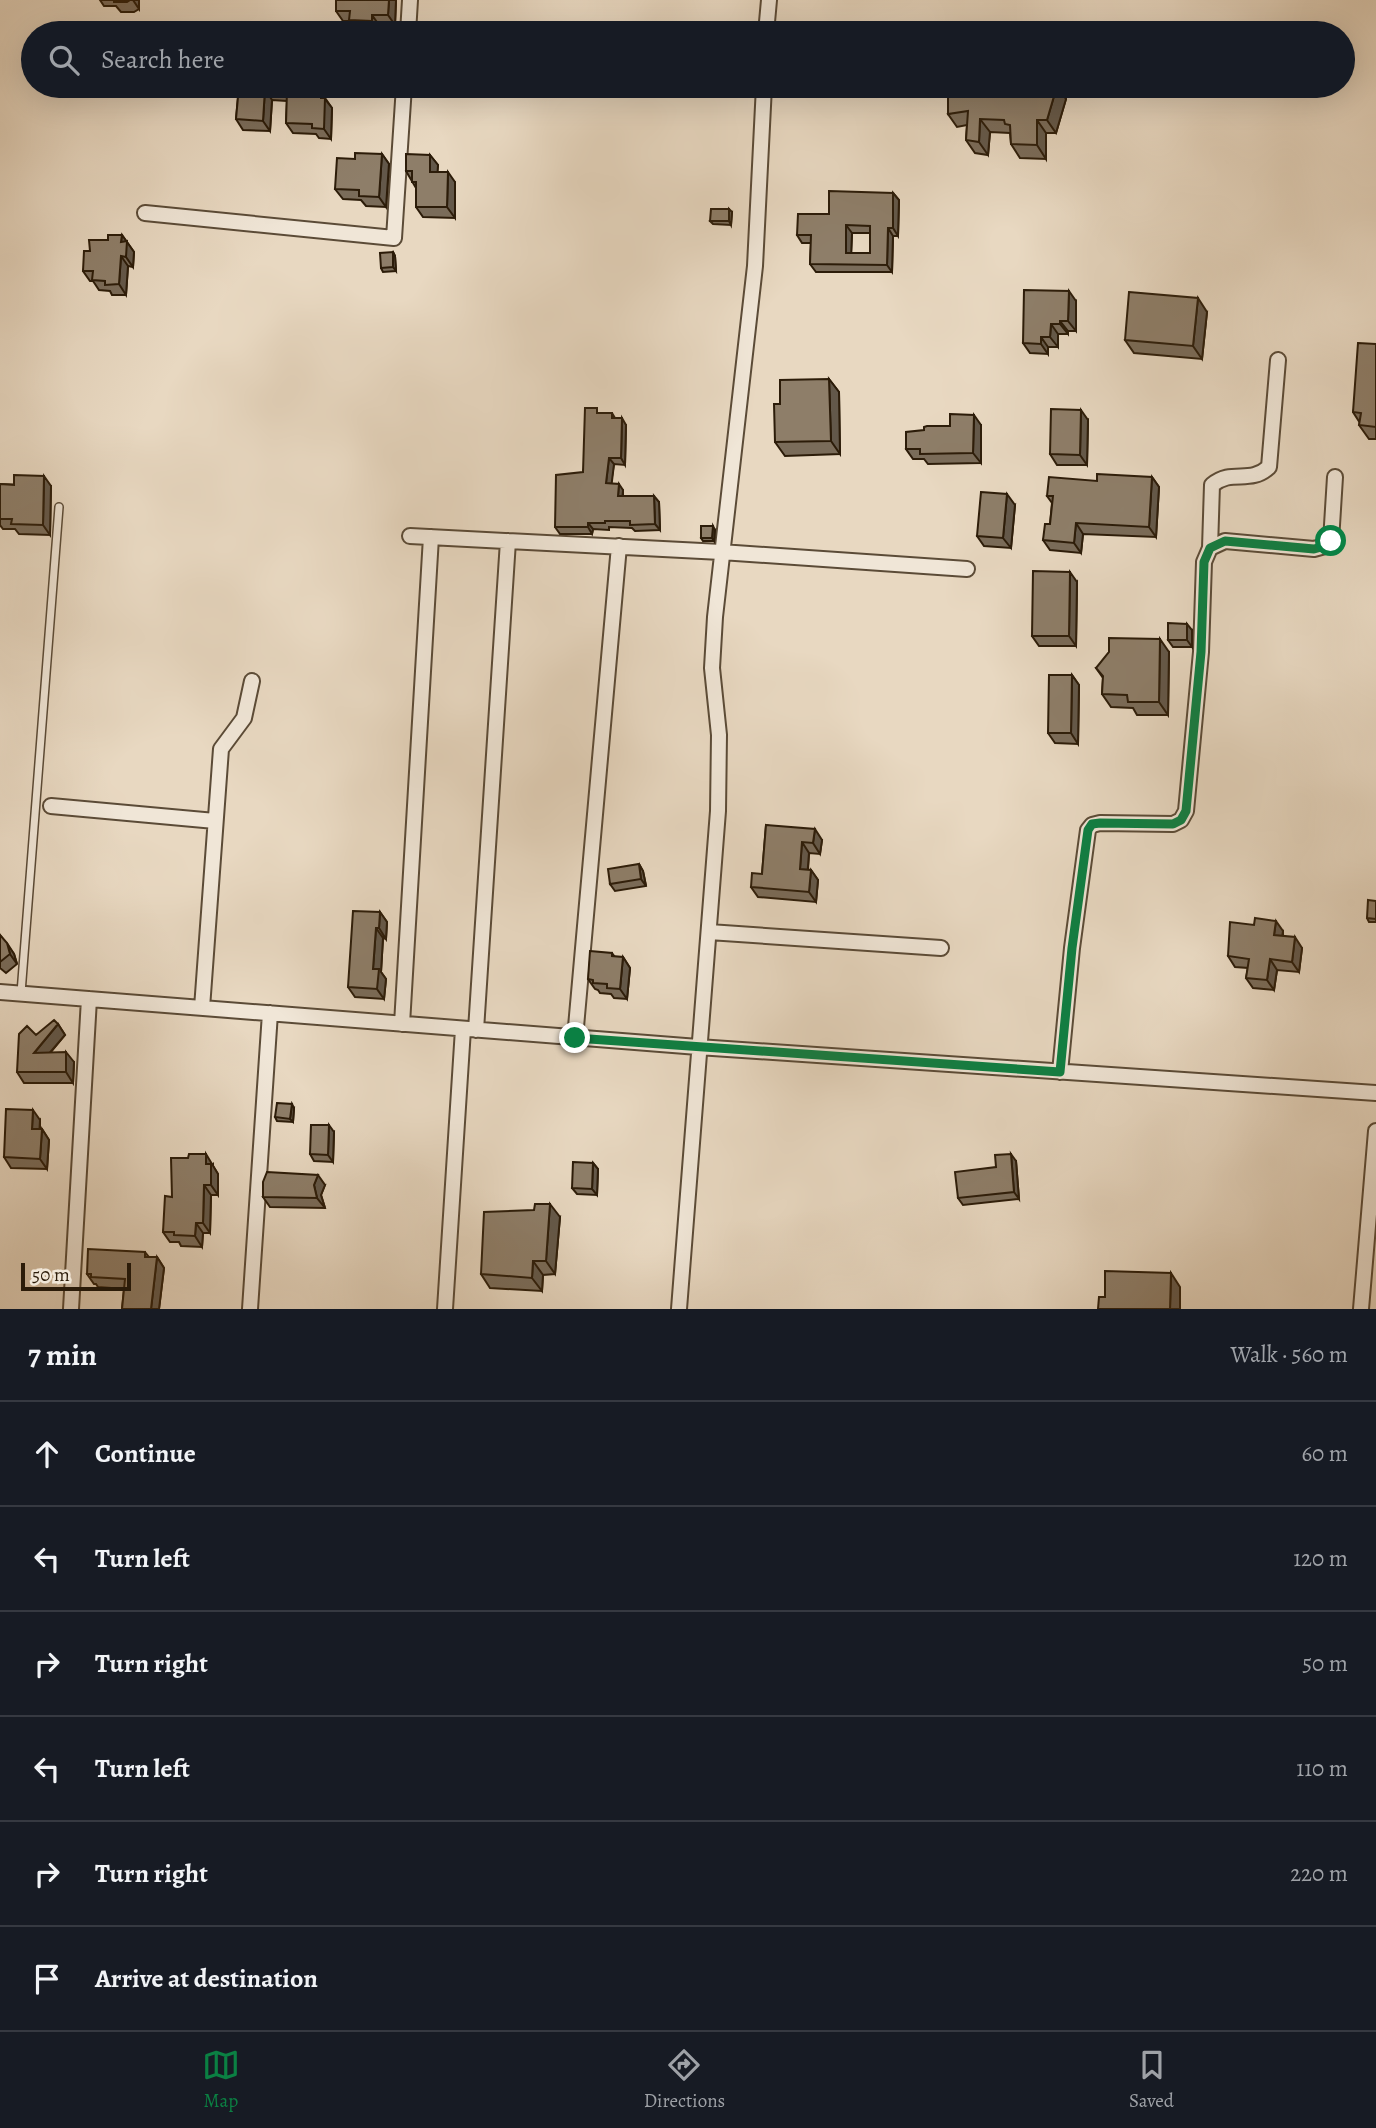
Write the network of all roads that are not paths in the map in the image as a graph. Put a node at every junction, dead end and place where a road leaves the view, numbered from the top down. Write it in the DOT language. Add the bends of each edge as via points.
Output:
graph roads {
  1 [pos="410,0"];
  2 [pos="769,0"];
  3 [pos="409,21"];
  4 [pos="767,21"];
  5 [pos="403,98"];
  6 [pos="763,98"];
  7 [pos="145,213"];
  8 [pos="1278,360"];
  9 [pos="1335,477"];
  10 [pos="59,507"];
  11 [pos="410,536"];
  12 [pos="431,537"];
  13 [pos="508,541"];
  14 [pos="619,546"];
  15 [pos="1210,548"];
  16 [pos="721,552"];
  17 [pos="967,569"];
  18 [pos="252,681"];
  19 [pos="51,806"];
  20 [pos="215,821"];
  21 [pos="709,932"];
  22 [pos="941,948"];
  23 [pos="0,992"];
  24 [pos="21,993"];
  25 [pos="89,999"];
  26 [pos="202,1008"];
  27 [pos="270,1013"];
  28 [pos="402,1024"];
  29 [pos="470,1029"];
  30 [pos="575,1038"];
  31 [pos="698,1048"];
  32 [pos="1060,1072"];
  33 [pos="1376,1093"];
  34 [pos="1376,1131"];
  35 [pos="71,1309"];
  36 [pos="250,1309"];
  37 [pos="445,1309"];
  38 [pos="679,1309"];
  39 [pos="1361,1309"];
  1 -- 3 [label="street"];
  2 -- 4 [label="street"];
  5 -- 7 [label="street" via="394,238"];
  6 -- 16 [label="street" via="755,266"];
  8 -- 15 [label="street" via="1269,467 1260,475 1222,477 1212,485"];
  9 -- 15 [label="street" via="1331,541 1325,546 1314,549 1225,541"];
  10 -- 24 [label="lane"];
  11 -- 12 [label="street"];
  12 -- 13 [label="street"];
  12 -- 28 [label="street"];
  13 -- 14 [label="street"];
  13 -- 29 [label="street"];
  14 -- 16 [label="street"];
  14 -- 30 [label="street"];
  15 -- 32 [label="street" via="1204,562 1186,811 1173,824 1100,823 1088,830"];
  16 -- 17 [label="street"];
  16 -- 21 [label="street" via="712,668 719,775"];
  18 -- 20 [label="street" via="244,718 220,749"];
  19 -- 20 [label="street"];
  20 -- 26 [label="street"];
  21 -- 22 [label="street"];
  21 -- 31 [label="street"];
  23 -- 24 [label="street"];
  24 -- 25 [label="street"];
  25 -- 26 [label="street"];
  25 -- 35 [label="street"];
  26 -- 27 [label="street"];
  27 -- 28 [label="street"];
  27 -- 36 [label="street"];
  28 -- 29 [label="street"];
  29 -- 30 [label="street"];
  29 -- 37 [label="street"];
  30 -- 31 [label="street"];
  31 -- 32 [label="street"];
  31 -- 38 [label="street"];
  32 -- 33 [label="street"];
  34 -- 39 [label="street"];
}
